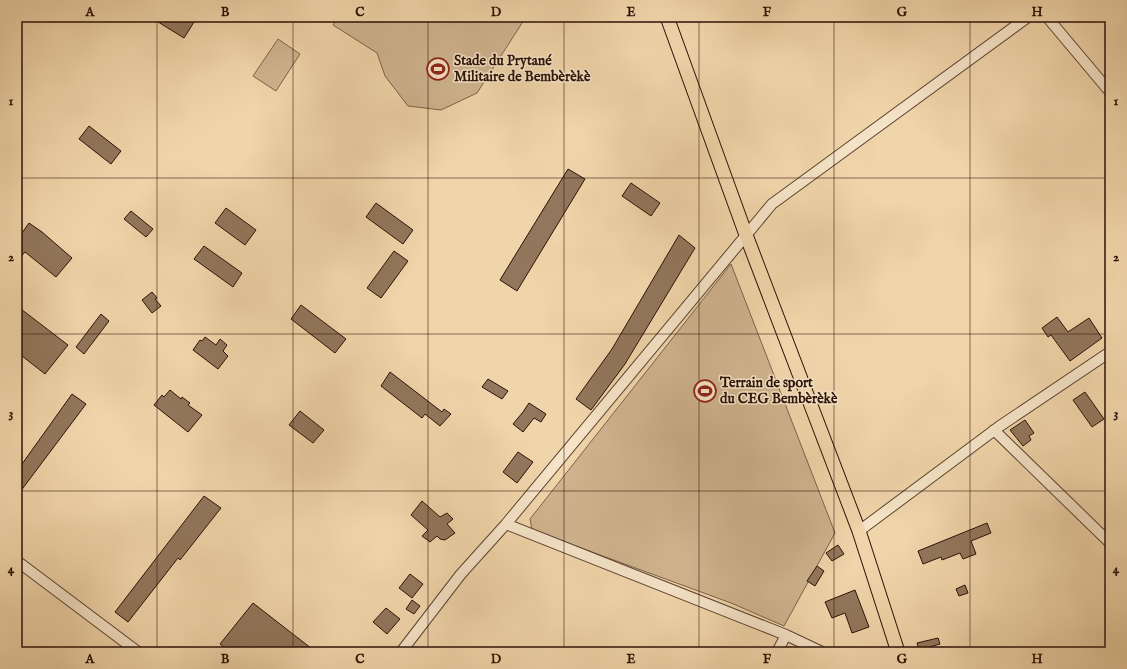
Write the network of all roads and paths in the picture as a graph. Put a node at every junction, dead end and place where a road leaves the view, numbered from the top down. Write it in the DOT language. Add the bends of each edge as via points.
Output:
graph roads {
  1 [pos="667,17"];
  2 [pos="1028,17"];
  3 [pos="1047,17"];
  4 [pos="1110,92"];
  5 [pos="746,236"];
  6 [pos="1110,352"];
  7 [pos="994,430"];
  8 [pos="506,524"];
  9 [pos="859,531"];
  10 [pos="1110,543"];
  11 [pos="17,561"];
  12 [pos="786,635"];
  13 [pos="138,652"];
  14 [pos="401,652"];
  15 [pos="777,652"];
  16 [pos="822,652"];
  17 [pos="898,652"];
  1 -- 5 [label="main road"];
  2 -- 5 [label="street" via="772,204"];
  3 -- 4 [label="street"];
  5 -- 8 [label="street"];
  5 -- 9 [label="main road"];
  6 -- 7 [label="street"];
  7 -- 9 [label="street"];
  7 -- 10 [label="street"];
  8 -- 12 [label="street"];
  8 -- 14 [label="street" via="461,574"];
  9 -- 17 [label="main road"];
  11 -- 13 [label="street"];
  12 -- 15 [label="street"];
  12 -- 16 [label="street"];
}
